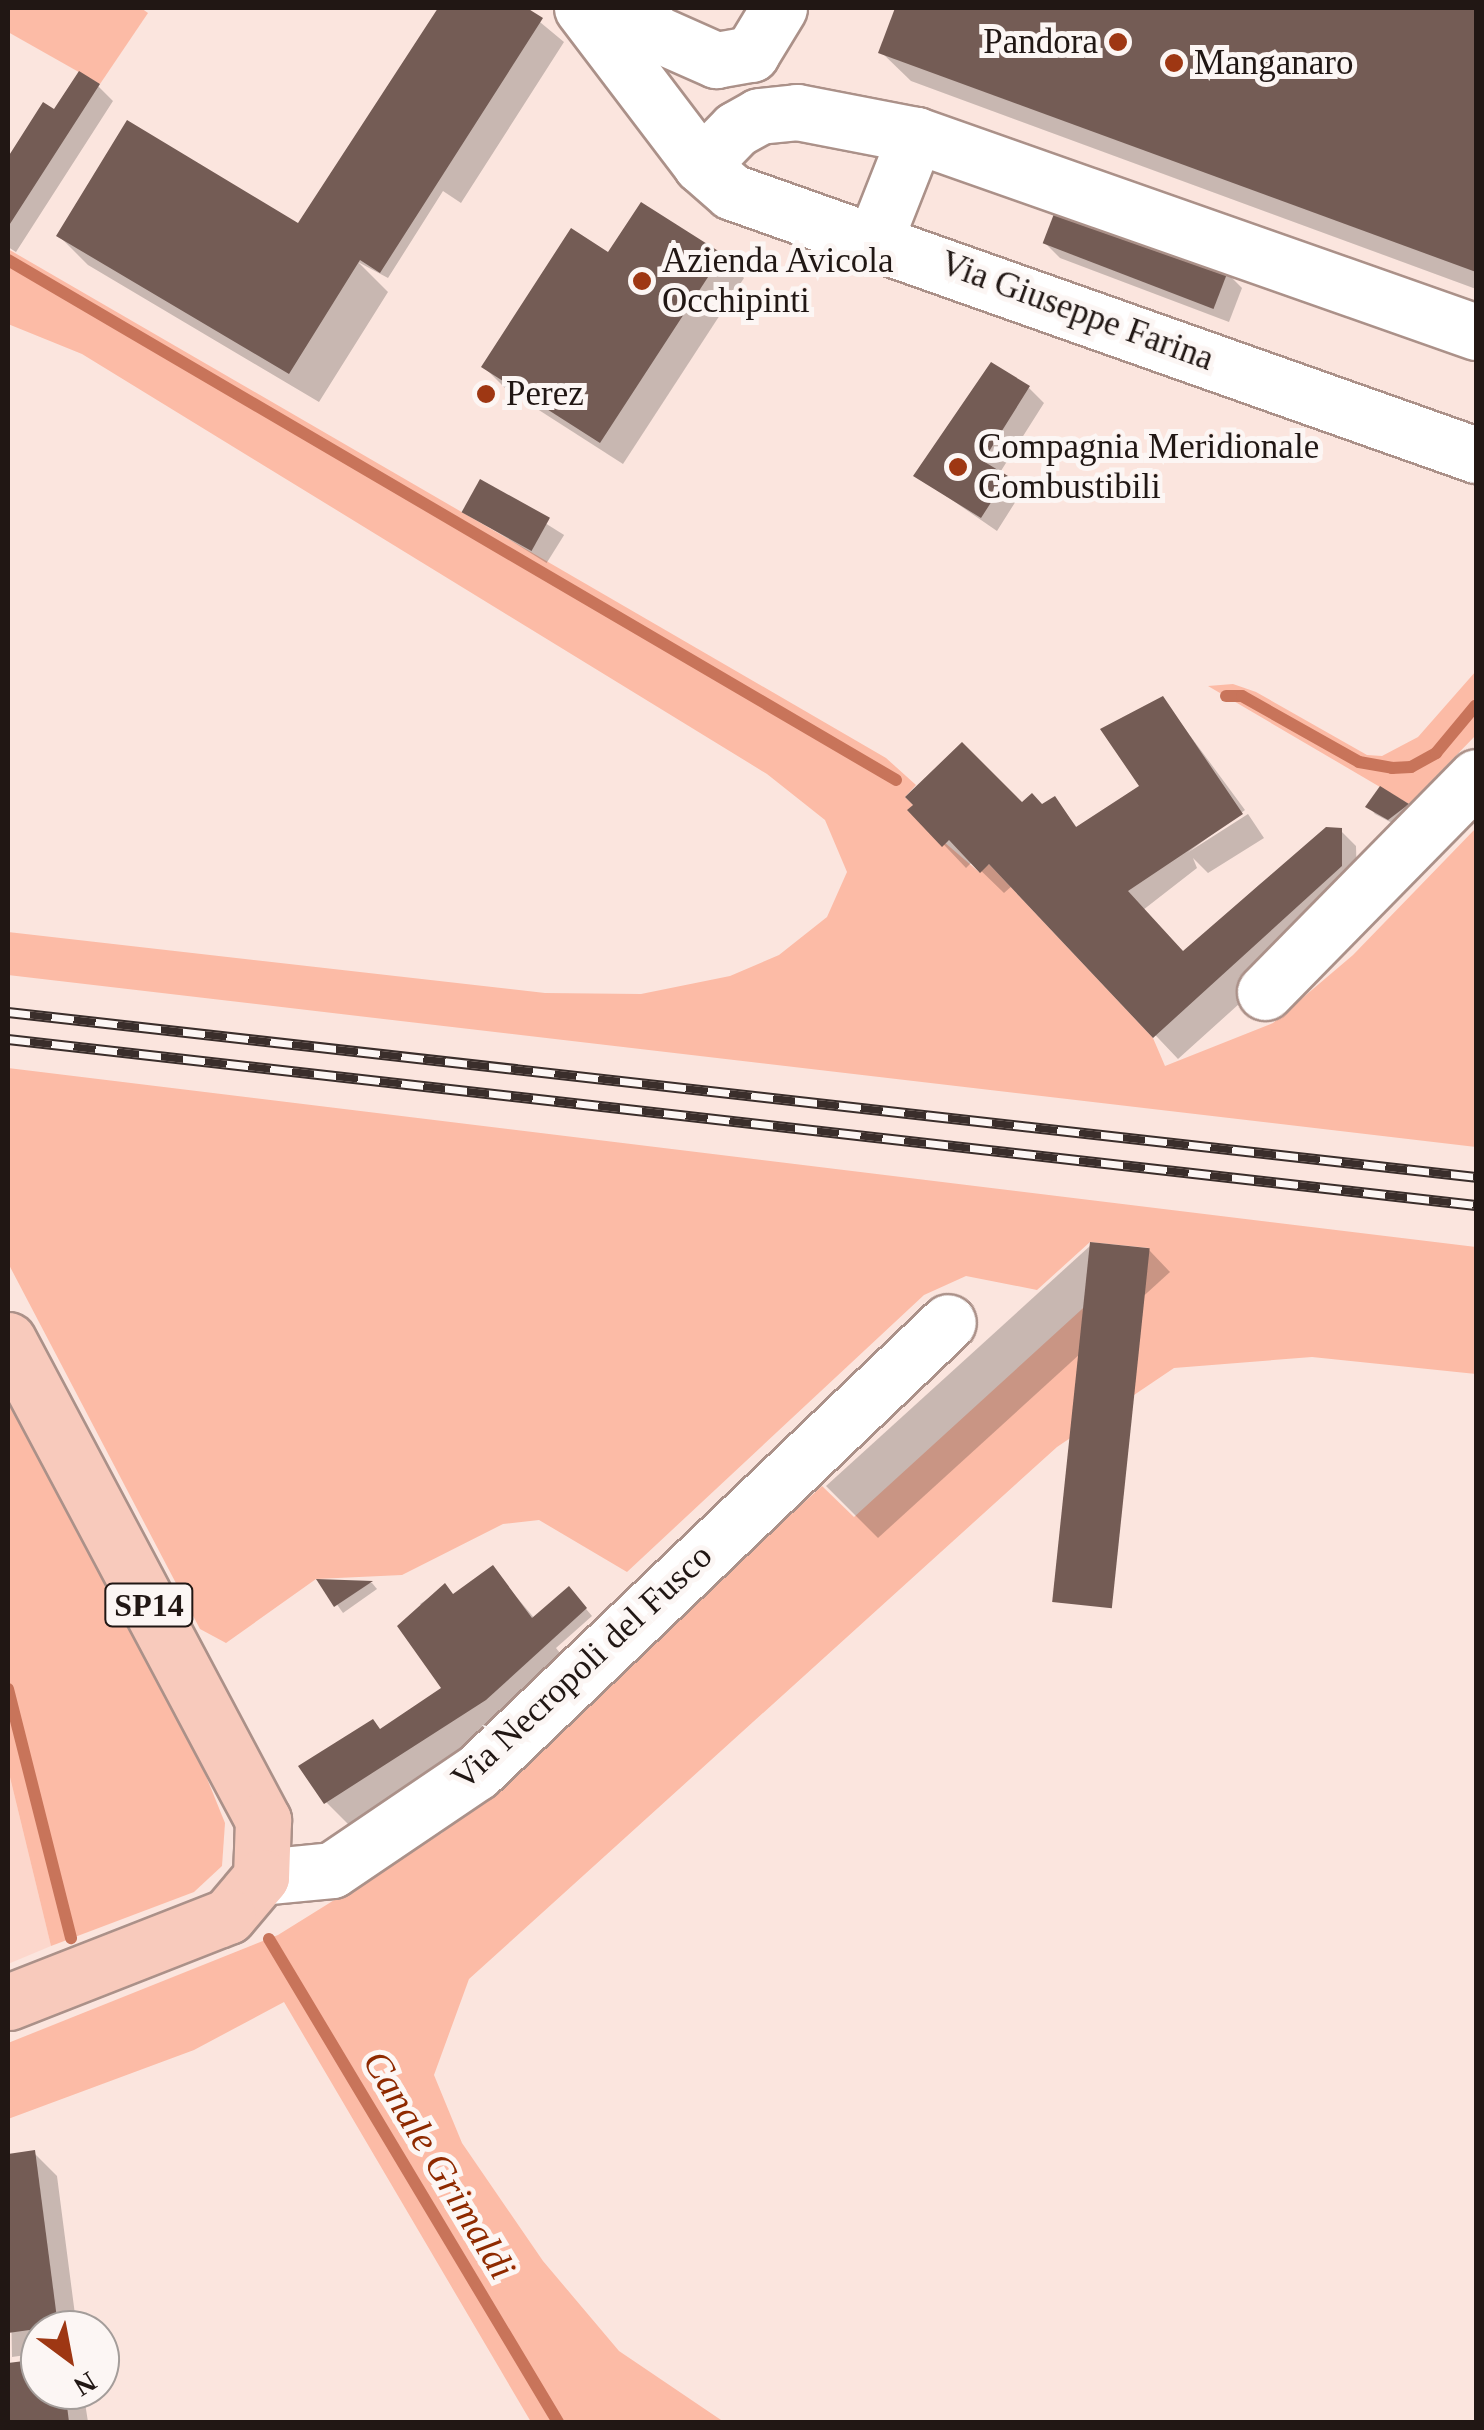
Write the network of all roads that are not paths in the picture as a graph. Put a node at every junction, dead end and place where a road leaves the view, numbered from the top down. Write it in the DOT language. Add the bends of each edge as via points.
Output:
graph roads {
  1 [pos="582,8"];
  2 [pos="779,8"];
  3 [pos="637,32"];
  4 [pos="916,135"];
  5 [pos="701,165"];
  6 [pos="875,239"];
  7 [pos="1476,332"];
  8 [pos="1476,455"];
  9 [pos="1476,777"];
  10 [pos="1265,992"];
  11 [pos="948,1322"];
  12 [pos="8,1340"];
  13 [pos="261,1877"];
  14 [pos="8,2002"];
  1 -- 3 [label="street, Via Giuseppe Farina"];
  2 -- 3 [label="street" via="752,54 716,60"];
  3 -- 5 [label="street, Via Giuseppe Farina"];
  4 -- 5 [label="street" via="797,112 759,116"];
  4 -- 6 [label="street"];
  4 -- 7 [label="street"];
  5 -- 6 [label="street, Via Giuseppe Farina" via="732,192"];
  6 -- 8 [label="street, Via Giuseppe Farina"];
  9 -- 10 [label="street"];
  11 -- 13 [label="street, Via Necropoli del Fusco" via="477,1772 332,1870"];
  12 -- 13 [label="main road, SP14" via="263,1820"];
  13 -- 14 [label="main road" via="228,1916"];
}
